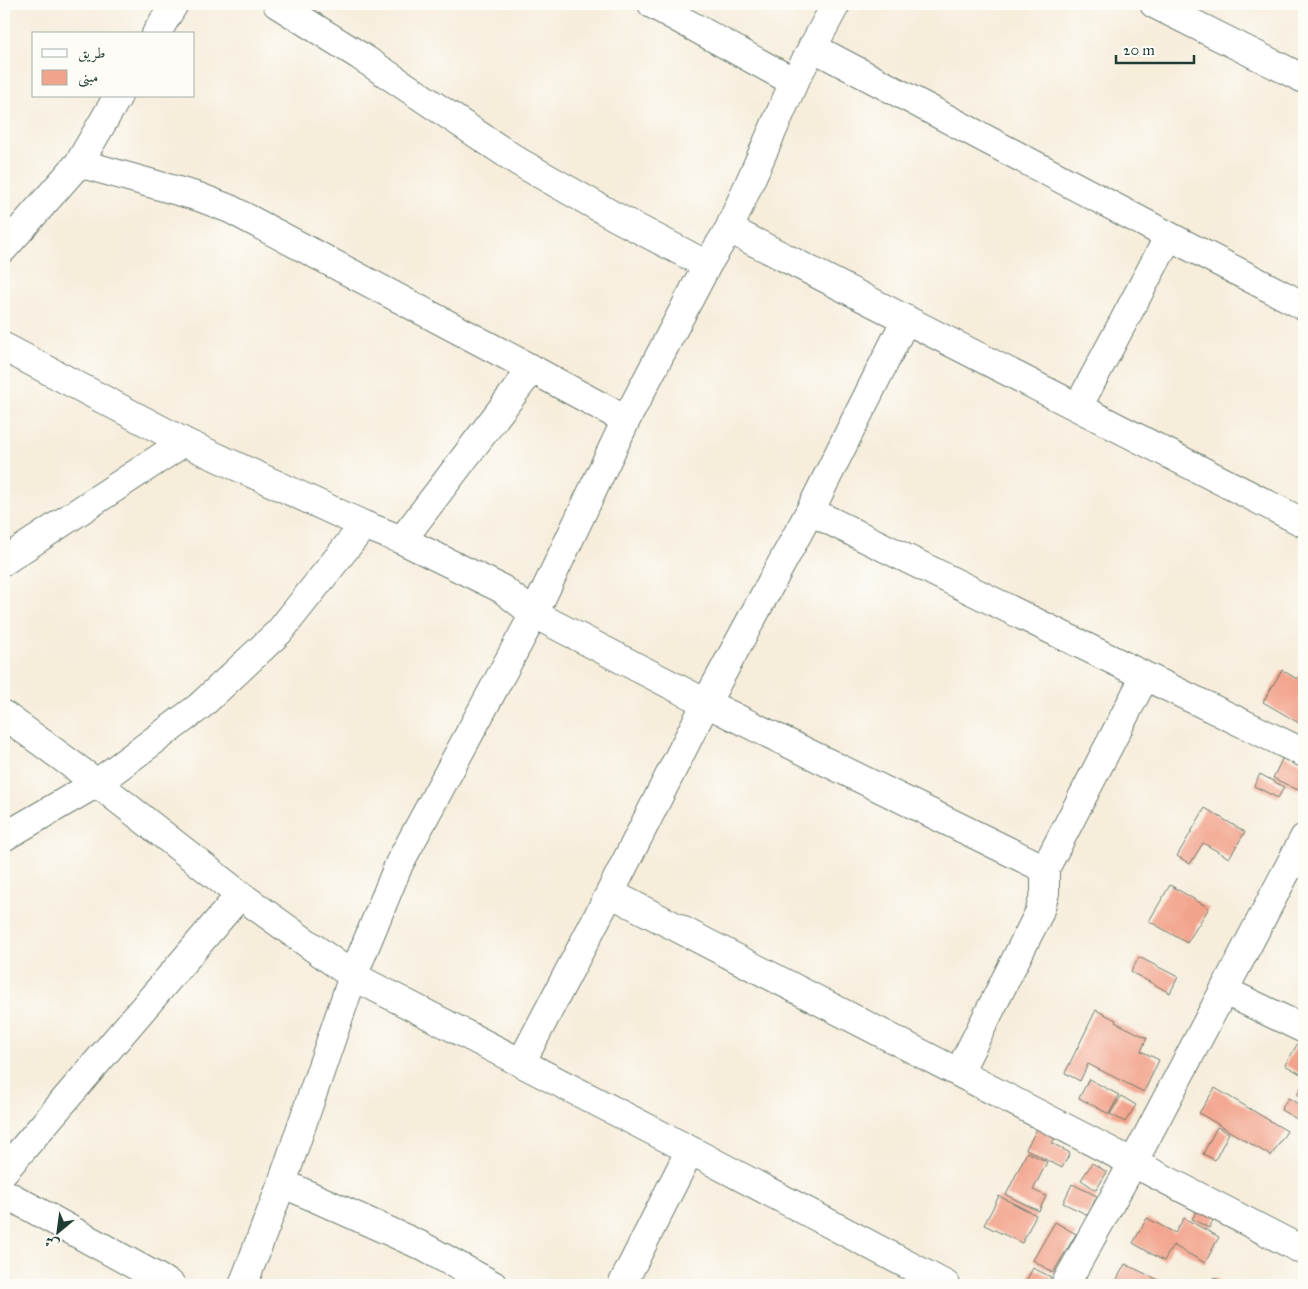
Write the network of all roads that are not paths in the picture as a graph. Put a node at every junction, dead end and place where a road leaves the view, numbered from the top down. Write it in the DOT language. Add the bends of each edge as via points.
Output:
graph roads {
  1 [pos="174,4"];
  2 [pos="277,4"];
  3 [pos="652,4"];
  4 [pos="836,4"];
  5 [pos="1154,4"];
  6 [pos="157,32"];
  7 [pos="812,47"];
  8 [pos="1304,79"];
  9 [pos="794,82"];
  10 [pos="117,98"];
  11 [pos="79,163"];
  12 [pos="729,229"];
  13 [pos="1169,236"];
  14 [pos="4,248"];
  15 [pos="707,265"];
  16 [pos="1304,306"];
  17 [pos="906,319"];
  18 [pos="4,347"];
  19 [pos="532,369"];
  20 [pos="1078,407"];
  21 [pos="626,420"];
  22 [pos="184,442"];
  23 [pos="810,511"];
  24 [pos="1304,522"];
  25 [pos="364,525"];
  26 [pos="402,540"];
  27 [pos="4,561"];
  28 [pos="534,614"];
  29 [pos="1144,676"];
  30 [pos="706,703"];
  31 [pos="4,715"];
  32 [pos="1304,753"];
  33 [pos="97,783"];
  34 [pos="4,837"];
  35 [pos="1304,838"];
  36 [pos="1045,870"];
  37 [pos="610,893"];
  38 [pos="240,895"];
  39 [pos="353,976"];
  40 [pos="1225,991"];
  41 [pos="1304,1029"];
  42 [pos="521,1063"];
  43 [pos="959,1072"];
  44 [pos="690,1150"];
  45 [pos="1133,1163"];
  46 [pos="4,1171"];
  47 [pos="282,1183"];
  48 [pos="4,1193"];
  49 [pos="1304,1251"];
  50 [pos="171,1285"];
  51 [pos="242,1285"];
  52 [pos="493,1285"];
  53 [pos="622,1285"];
  54 [pos="946,1285"];
  55 [pos="1065,1285"];
  1 -- 6 [label="street"];
  2 -- 15 [label="street" via="519,162"];
  3 -- 9 [label="street"];
  4 -- 7 [label="street"];
  5 -- 8 [label="street"];
  7 -- 9 [label="street"];
  7 -- 13 [label="street"];
  9 -- 12 [label="street"];
  10 -- 11 [label="street"];
  11 -- 14 [label="street"];
  11 -- 19 [label="street" via="230,209"];
  12 -- 15 [label="street"];
  12 -- 17 [label="street"];
  13 -- 16 [label="street"];
  13 -- 20 [label="street"];
  15 -- 21 [label="street"];
  17 -- 20 [label="street"];
  17 -- 23 [label="street"];
  18 -- 22 [label="street"];
  19 -- 21 [label="street"];
  19 -- 26 [label="street"];
  20 -- 24 [label="street"];
  21 -- 28 [label="street"];
  22 -- 25 [label="street"];
  22 -- 27 [label="street"];
  23 -- 29 [label="street"];
  23 -- 30 [label="street"];
  25 -- 26 [label="street"];
  25 -- 33 [label="street" via="279,632 199,707"];
  26 -- 28 [label="street" via="502,588"];
  28 -- 30 [label="street"];
  28 -- 39 [label="street" via="398,864"];
  29 -- 32 [label="street"];
  29 -- 36 [label="street"];
  30 -- 36 [label="street"];
  30 -- 37 [label="street"];
  31 -- 33 [label="street"];
  33 -- 34 [label="street"];
  33 -- 38 [label="street"];
  35 -- 40 [label="street"];
  36 -- 43 [label="street" via="1045,894 1039,913"];
  37 -- 42 [label="street"];
  37 -- 43 [label="street"];
  38 -- 39 [label="street"];
  38 -- 46 [label="street"];
  39 -- 42 [label="street"];
  39 -- 47 [label="street"];
  40 -- 41 [label="street"];
  40 -- 45 [label="street"];
  42 -- 44 [label="street"];
  43 -- 45 [label="street"];
  44 -- 53 [label="street"];
  44 -- 54 [label="street"];
  45 -- 49 [label="street"];
  45 -- 55 [label="street"];
  47 -- 51 [label="street"];
  47 -- 52 [label="street" via="422,1246"];
  48 -- 50 [label="street"];
}
